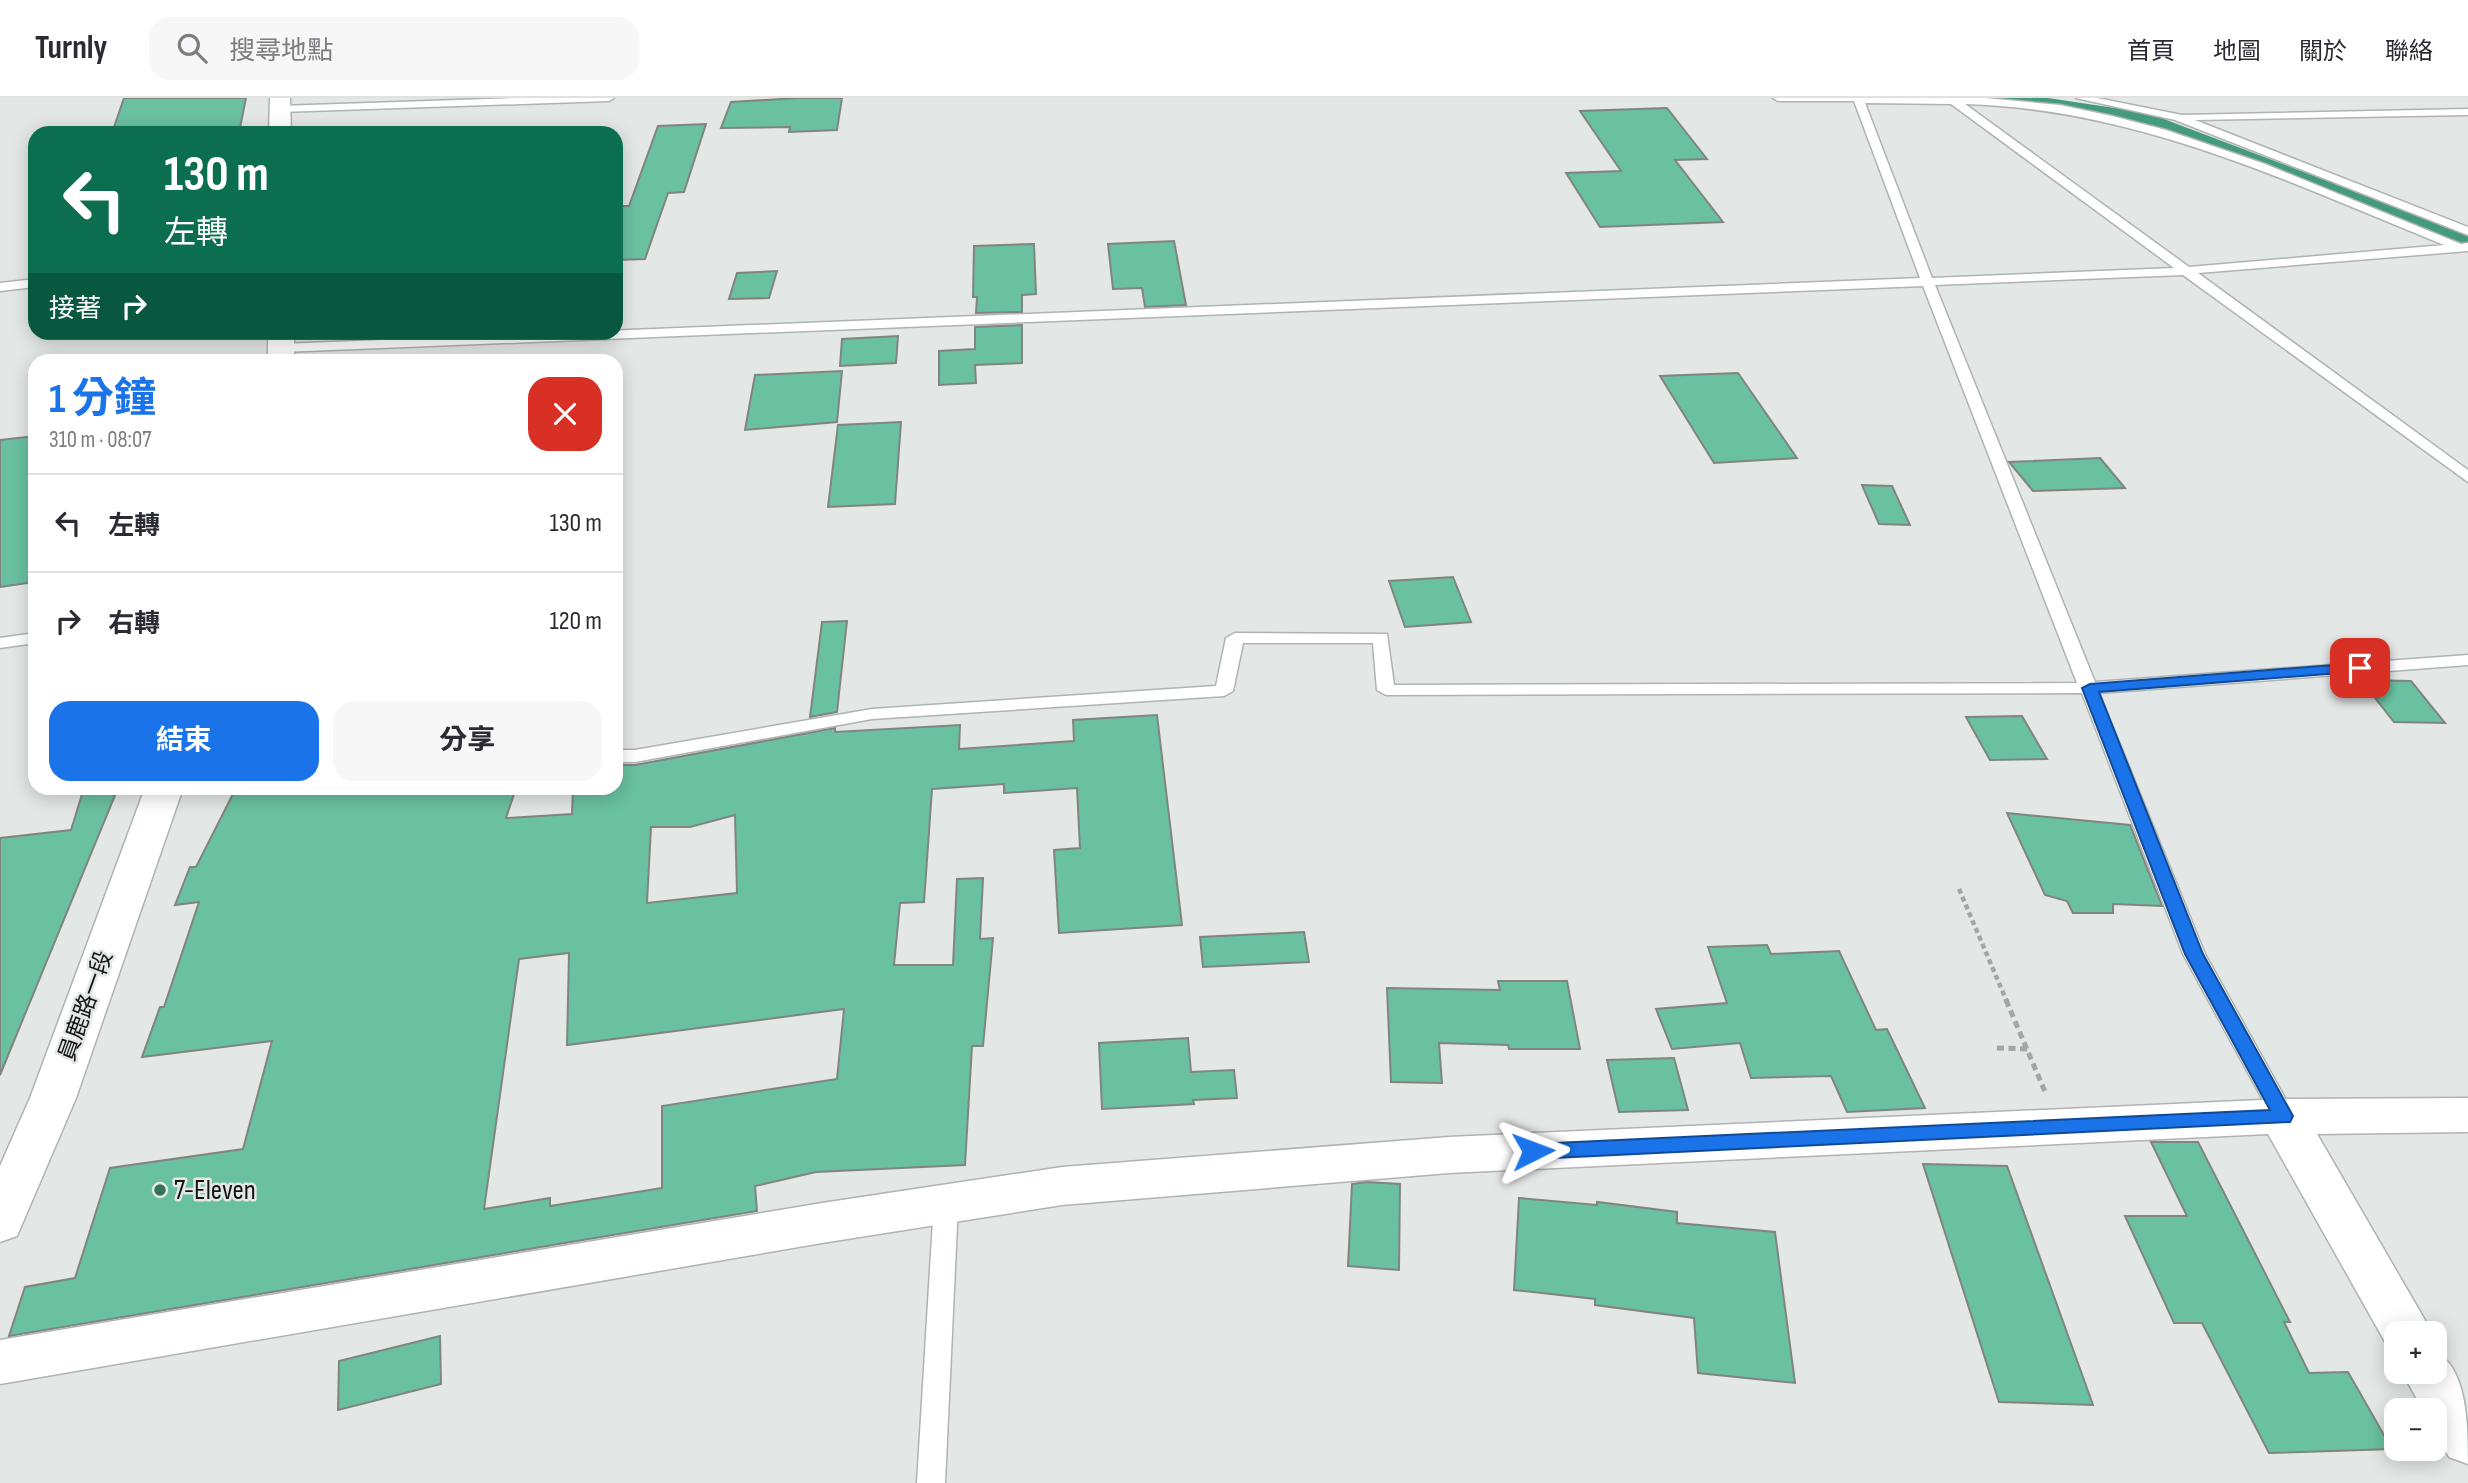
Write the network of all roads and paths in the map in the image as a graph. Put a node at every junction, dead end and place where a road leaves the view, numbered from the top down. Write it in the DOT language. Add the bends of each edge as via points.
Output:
graph roads {
  1 [pos="609,98"];
  2 [pos="1778,98"];
  3 [pos="2081,98"];
  4 [pos="1859,99"];
  5 [pos="1954,101"];
  6 [pos="279,103"];
  7 [pos="2468,112"];
  8 [pos="2178,117"];
  9 [pos="279,126"];
  10 [pos="2468,231"];
  11 [pos="2465,249"];
  12 [pos="2185,271"];
  13 [pos="1928,283"];
  14 [pos="28,284"];
  15 [pos="0,287"];
  16 [pos="623,334"];
  17 [pos="461,340"];
  18 [pos="281,347"];
  19 [pos="2468,477"];
  20 [pos="28,639"];
  21 [pos="0,643"];
  22 [pos="2468,660"];
  23 [pos="2090,688"];
  24 [pos="623,756"];
  25 [pos="161,795"];
  26 [pos="1959,889"];
  27 [pos="1997,1048"];
  28 [pos="2028,1049"];
  29 [pos="2468,1115"];
  30 [pos="2283,1116"];
  31 [pos="2061,1126"];
  32 [pos="946,1204"];
  33 [pos="0,1222"];
  34 [pos="2400,1321"];
  35 [pos="0,1362"];
  36 [pos="2436,1384"];
  37 [pos="2468,1440"];
  38 [pos="931,1483"];
  1 -- 6 [label="lane"];
  2 -- 4 [label="lane"];
  3 -- 8 [label="lane"];
  4 -- 5 [label="lane"];
  4 -- 13 [label="lane"];
  5 -- 11 [label="lane" via="2059,108 2189,139"];
  5 -- 12 [label="lane"];
  6 -- 9 [label="street"];
  7 -- 8 [label="lane"];
  8 -- 10 [label="lane"];
  11 -- 12 [label="lane"];
  12 -- 13 [label="lane"];
  12 -- 19 [label="lane"];
  13 -- 16 [label="lane"];
  13 -- 23 [label="lane"];
  14 -- 15 [label="lane"];
  17 -- 18 [label="lane"];
  20 -- 21 [label="lane"];
  22 -- 23 [label="lane"];
  23 -- 24 [label="lane" via="1386,690 1381,638 1235,638 1224,691 872,714"];
  23 -- 30 [label="lane" via="2194,954"];
  25 -- 33 [label="street, 員鹿路一段" via="53,1098"];
  26 -- 28 [label="path"];
  27 -- 28 [label="path"];
  28 -- 31 [label="path"];
  29 -- 30 [label="street"];
  30 -- 31 [label="street"];
  30 -- 34 [label="street"];
  31 -- 32 [label="street" via="1449,1155 1062,1186"];
  32 -- 35 [label="street"];
  32 -- 38 [label="lane"];
  36 -- 37 [label="street"];
}
